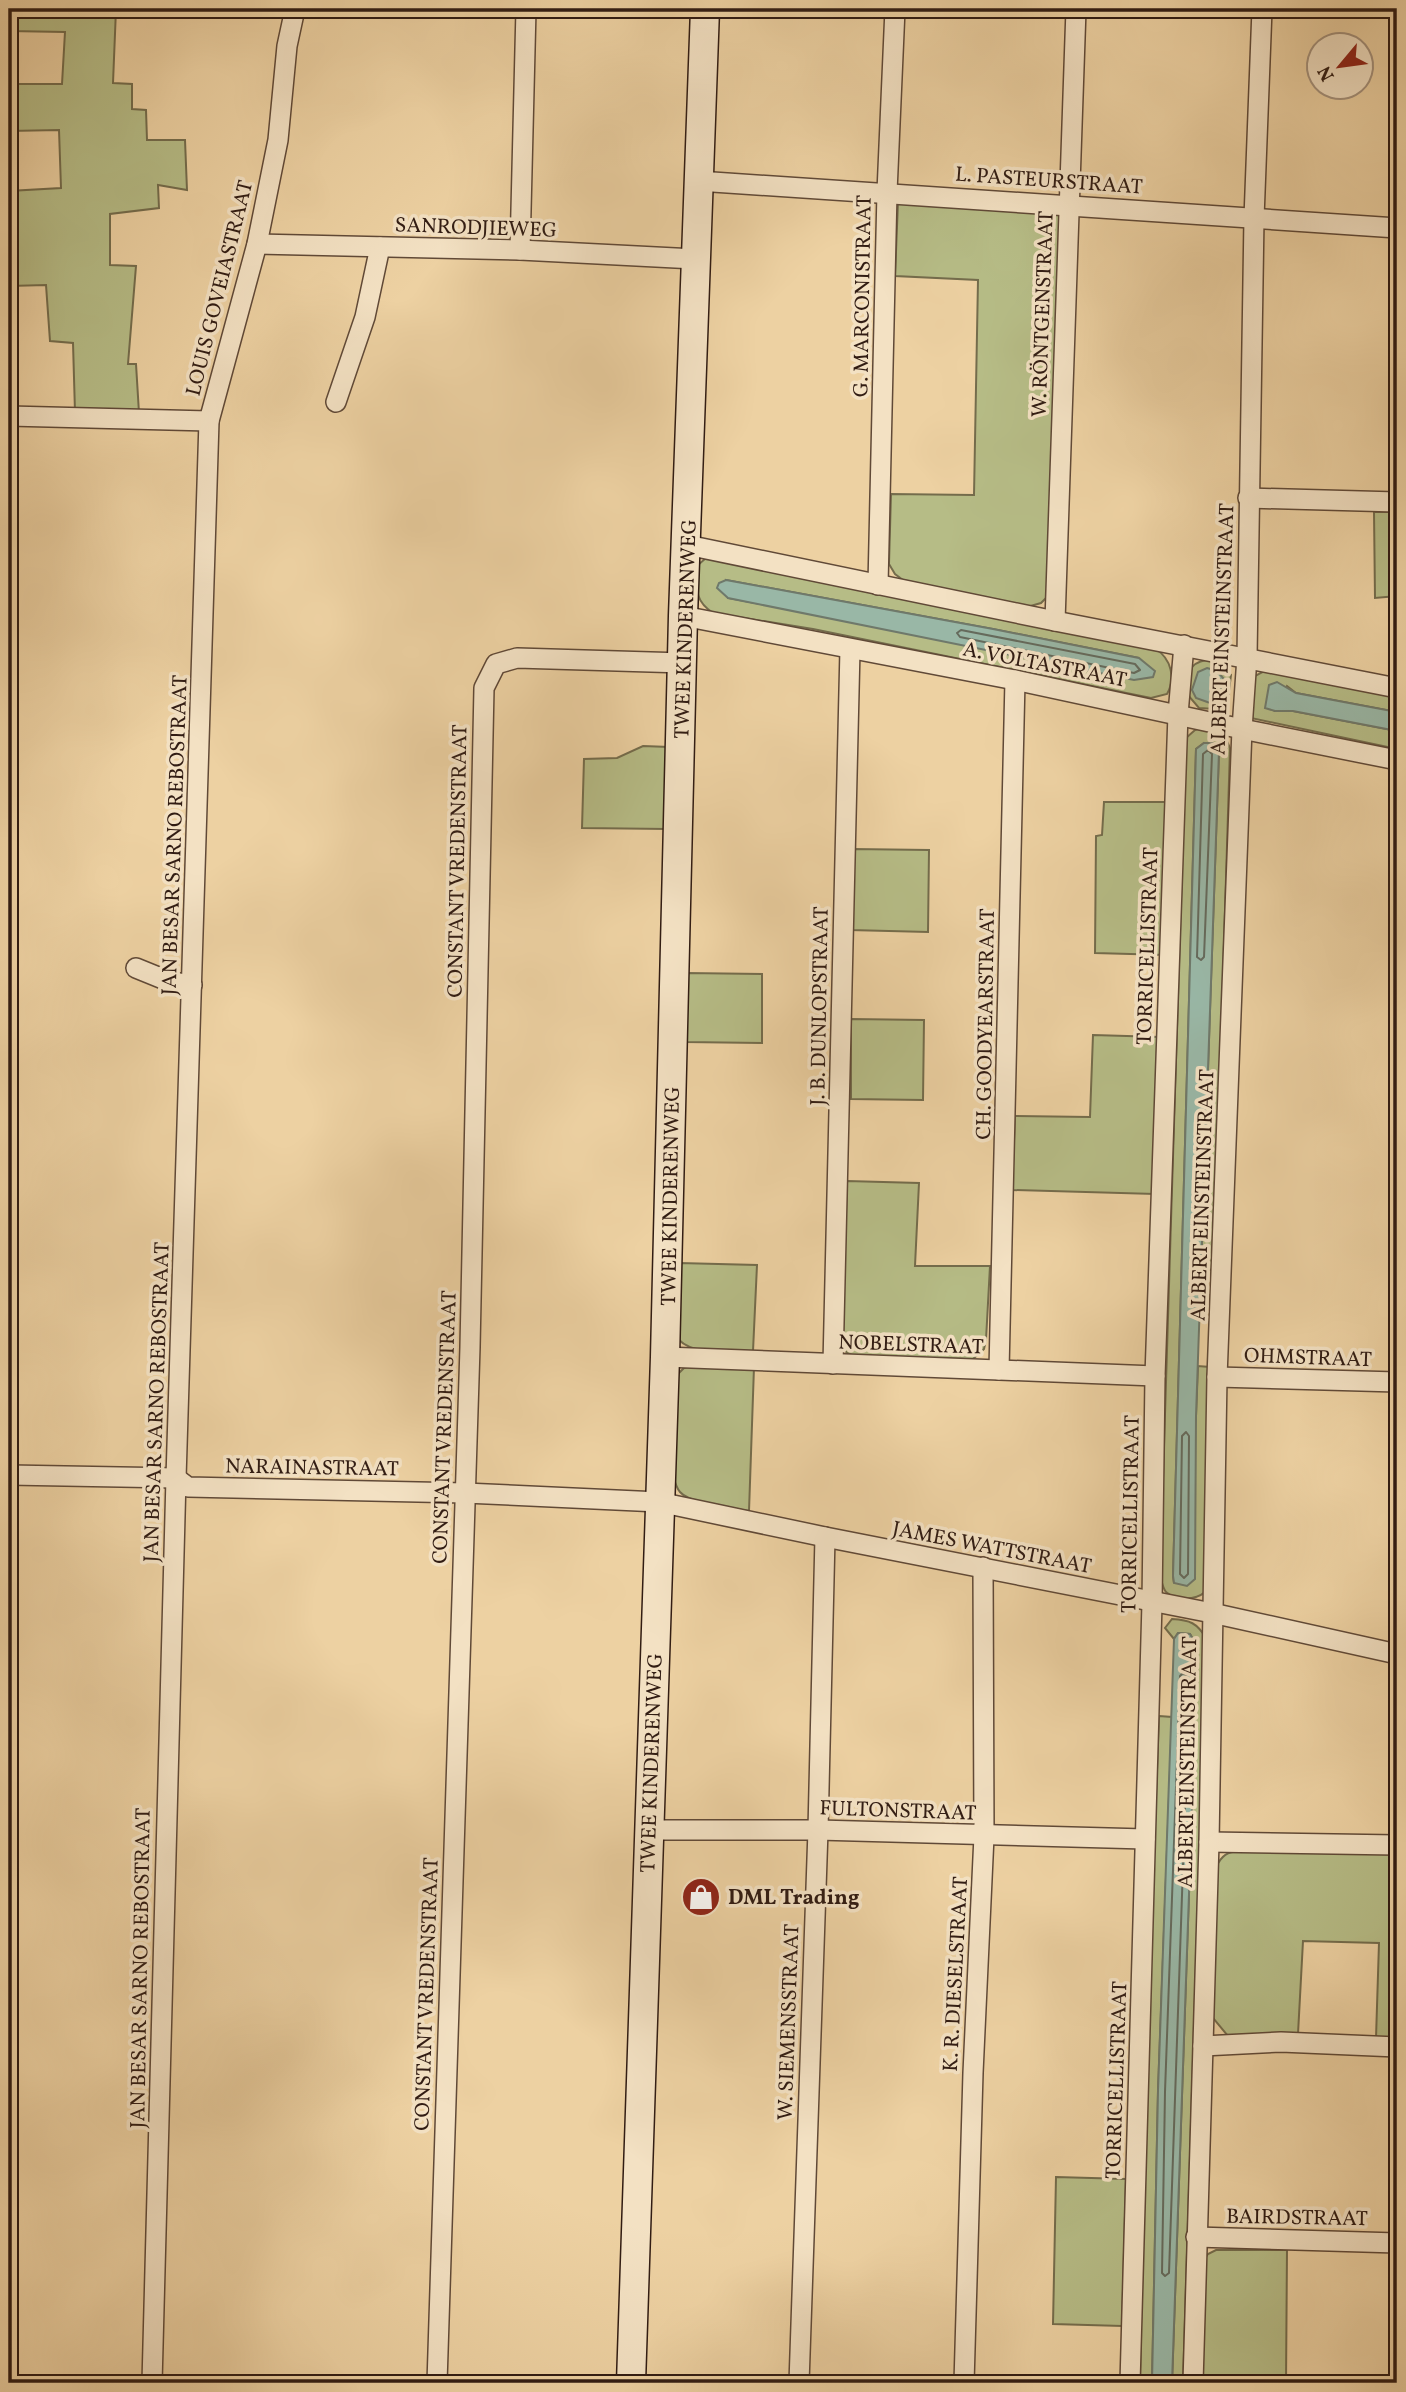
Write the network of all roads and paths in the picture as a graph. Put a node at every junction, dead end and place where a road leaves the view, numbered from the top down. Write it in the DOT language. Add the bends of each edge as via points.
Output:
graph roads {
  1 [pos="295,9"];
  2 [pos="526,9"];
  3 [pos="705,9"];
  4 [pos="895,9"];
  5 [pos="1076,9"];
  6 [pos="1262,9"];
  7 [pos="698,181"];
  8 [pos="887,192"];
  9 [pos="1068,204"];
  10 [pos="1254,219"];
  11 [pos="1397,228"];
  12 [pos="257,244"];
  13 [pos="380,247"];
  14 [pos="520,250"];
  15 [pos="695,259"];
  16 [pos="336,402"];
  17 [pos="9,416"];
  18 [pos="209,421"];
  19 [pos="1248,498"];
  20 [pos="1397,502"];
  21 [pos="687,544"];
  22 [pos="878,585"];
  23 [pos="683,616"];
  24 [pos="1055,621"];
  25 [pos="1184,645"];
  26 [pos="850,649"];
  27 [pos="1247,657"];
  28 [pos="684,663"];
  29 [pos="1015,680"];
  30 [pos="1397,688"];
  31 [pos="1178,714"];
  32 [pos="1241,729"];
  33 [pos="1397,760"];
  34 [pos="136,968"];
  35 [pos="192,985"];
  36 [pos="665,1357"];
  37 [pos="833,1364"];
  38 [pos="999,1370"];
  39 [pos="1156,1376"];
  40 [pos="1217,1377"];
  41 [pos="1397,1382"];
  42 [pos="9,1475"];
  43 [pos="176,1478"];
  44 [pos="466,1493"];
  45 [pos="659,1502"];
  46 [pos="825,1537"];
  47 [pos="983,1567"];
  48 [pos="1152,1603"];
  49 [pos="1212,1614"];
  50 [pos="1397,1654"];
  51 [pos="649,1830"];
  52 [pos="818,1830"];
  53 [pos="984,1836"];
  54 [pos="1145,1839"];
  55 [pos="1209,1842"];
  56 [pos="1397,1845"];
  57 [pos="1203,2046"];
  58 [pos="1397,2047"];
  59 [pos="1196,2238"];
  60 [pos="1397,2243"];
  61 [pos="152,2383"];
  62 [pos="437,2383"];
  63 [pos="631,2383"];
  64 [pos="799,2383"];
  65 [pos="964,2383"];
  66 [pos="1130,2383"];
  67 [pos="1193,2383"];
  1 -- 12 [label="street, LOUIS GOVEIASTRAAT" via="286,46 278,140"];
  2 -- 14 [label="street"];
  3 -- 7 [label="street, TWEE KINDERENWEG"];
  4 -- 8 [label="street, G. MARCONISTRAAT"];
  5 -- 9 [label="street, W. RÖNTGENSTRAAT"];
  6 -- 10 [label="street, ALBERT EINSTEINSTRAAT"];
  7 -- 8 [label="street, L. PASTEURSTRAAT"];
  7 -- 15 [label="street, TWEE KINDERENWEG"];
  8 -- 9 [label="street, L. PASTEURSTRAAT"];
  8 -- 22 [label="street, G. MARCONISTRAAT"];
  9 -- 10 [label="street, L. PASTEURSTRAAT"];
  9 -- 24 [label="street, W. RÖNTGENSTRAAT"];
  10 -- 11 [label="street, L. PASTEURSTRAAT"];
  10 -- 19 [label="street, ALBERT EINSTEINSTRAAT"];
  12 -- 13 [label="street, SANRODJIEWEG"];
  12 -- 18 [label="street, LOUIS GOVEIASTRAAT"];
  13 -- 14 [label="street, SANRODJIEWEG"];
  13 -- 16 [label="street" via="365,317"];
  14 -- 15 [label="street, SANRODJIEWEG"];
  15 -- 21 [label="street, TWEE KINDERENWEG"];
  17 -- 18 [label="street, LOUIS GOVEIASTRAAT"];
  18 -- 35 [label="street, JAN BESAR SARNO REBOSTRAAT"];
  19 -- 20 [label="street"];
  19 -- 27 [label="street, ALBERT EINSTEINSTRAAT"];
  21 -- 22 [label="street"];
  21 -- 23 [label="street, TWEE KINDERENWEG"];
  22 -- 24 [label="street"];
  23 -- 26 [label="street, A. VOLTASTRAAT"];
  23 -- 28 [label="street, TWEE KINDERENWEG"];
  24 -- 25 [label="street"];
  25 -- 27 [label="street"];
  25 -- 31 [label="street, TORRICELLISTRAAT"];
  26 -- 29 [label="street, A. VOLTASTRAAT"];
  26 -- 37 [label="street, J. B. DUNLOPSTRAAT"];
  27 -- 30 [label="street"];
  27 -- 32 [label="street, ALBERT EINSTEINSTRAAT"];
  28 -- 36 [label="street, TWEE KINDERENWEG"];
  28 -- 44 [label="street, CONSTANT VREDENSTRAAT" via="517,658 496,664 484,688"];
  29 -- 31 [label="street, A. VOLTASTRAAT"];
  29 -- 38 [label="street, CH. GOODYEARSTRAAT"];
  31 -- 32 [label="street, A. VOLTASTRAAT"];
  31 -- 39 [label="street, TORRICELLISTRAAT"];
  32 -- 33 [label="street, A. VOLTASTRAAT"];
  32 -- 40 [label="street, ALBERT EINSTEINSTRAAT"];
  34 -- 35 [label="street"];
  35 -- 43 [label="street, JAN BESAR SARNO REBOSTRAAT"];
  36 -- 37 [label="street, NOBELSTRAAT"];
  36 -- 45 [label="street, TWEE KINDERENWEG"];
  37 -- 38 [label="street, NOBELSTRAAT"];
  38 -- 39 [label="street, NOBELSTRAAT"];
  39 -- 48 [label="street, TORRICELLISTRAAT"];
  40 -- 41 [label="street, OHMSTRAAT"];
  40 -- 49 [label="street, ALBERT EINSTEINSTRAAT"];
  42 -- 43 [label="street, NARAINASTRAAT"];
  43 -- 44 [label="street, NARAINASTRAAT" via="188,1487"];
  43 -- 61 [label="street, JAN BESAR SARNO REBOSTRAAT"];
  44 -- 45 [label="street, NARAINASTRAAT"];
  44 -- 62 [label="street, CONSTANT VREDENSTRAAT"];
  45 -- 46 [label="street, JAMES WATTSTRAAT"];
  45 -- 51 [label="street, TWEE KINDERENWEG"];
  46 -- 47 [label="street, JAMES WATTSTRAAT"];
  46 -- 52 [label="street, W. SIEMENSSTRAAT"];
  47 -- 48 [label="street, JAMES WATTSTRAAT"];
  47 -- 53 [label="street, K. R. DIESELSTRAAT"];
  48 -- 49 [label="street, JAMES WATTSTRAAT"];
  48 -- 54 [label="street, TORRICELLISTRAAT"];
  49 -- 50 [label="street, JAMES WATTSTRAAT"];
  49 -- 55 [label="street, ALBERT EINSTEINSTRAAT"];
  51 -- 52 [label="street, FULTONSTRAAT"];
  51 -- 63 [label="street, TWEE KINDERENWEG"];
  52 -- 53 [label="street, FULTONSTRAAT"];
  52 -- 64 [label="street, W. SIEMENSSTRAAT"];
  53 -- 54 [label="street, FULTONSTRAAT"];
  53 -- 65 [label="street, K. R. DIESELSTRAAT"];
  54 -- 66 [label="street, TORRICELLISTRAAT"];
  55 -- 56 [label="street"];
  55 -- 57 [label="street, ALBERT EINSTEINSTRAAT"];
  57 -- 58 [label="street" via="1281,2042"];
  57 -- 59 [label="street, ALBERT EINSTEINSTRAAT"];
  59 -- 60 [label="street, BAIRDSTRAAT"];
  59 -- 67 [label="street, ALBERT EINSTEINSTRAAT"];
}
